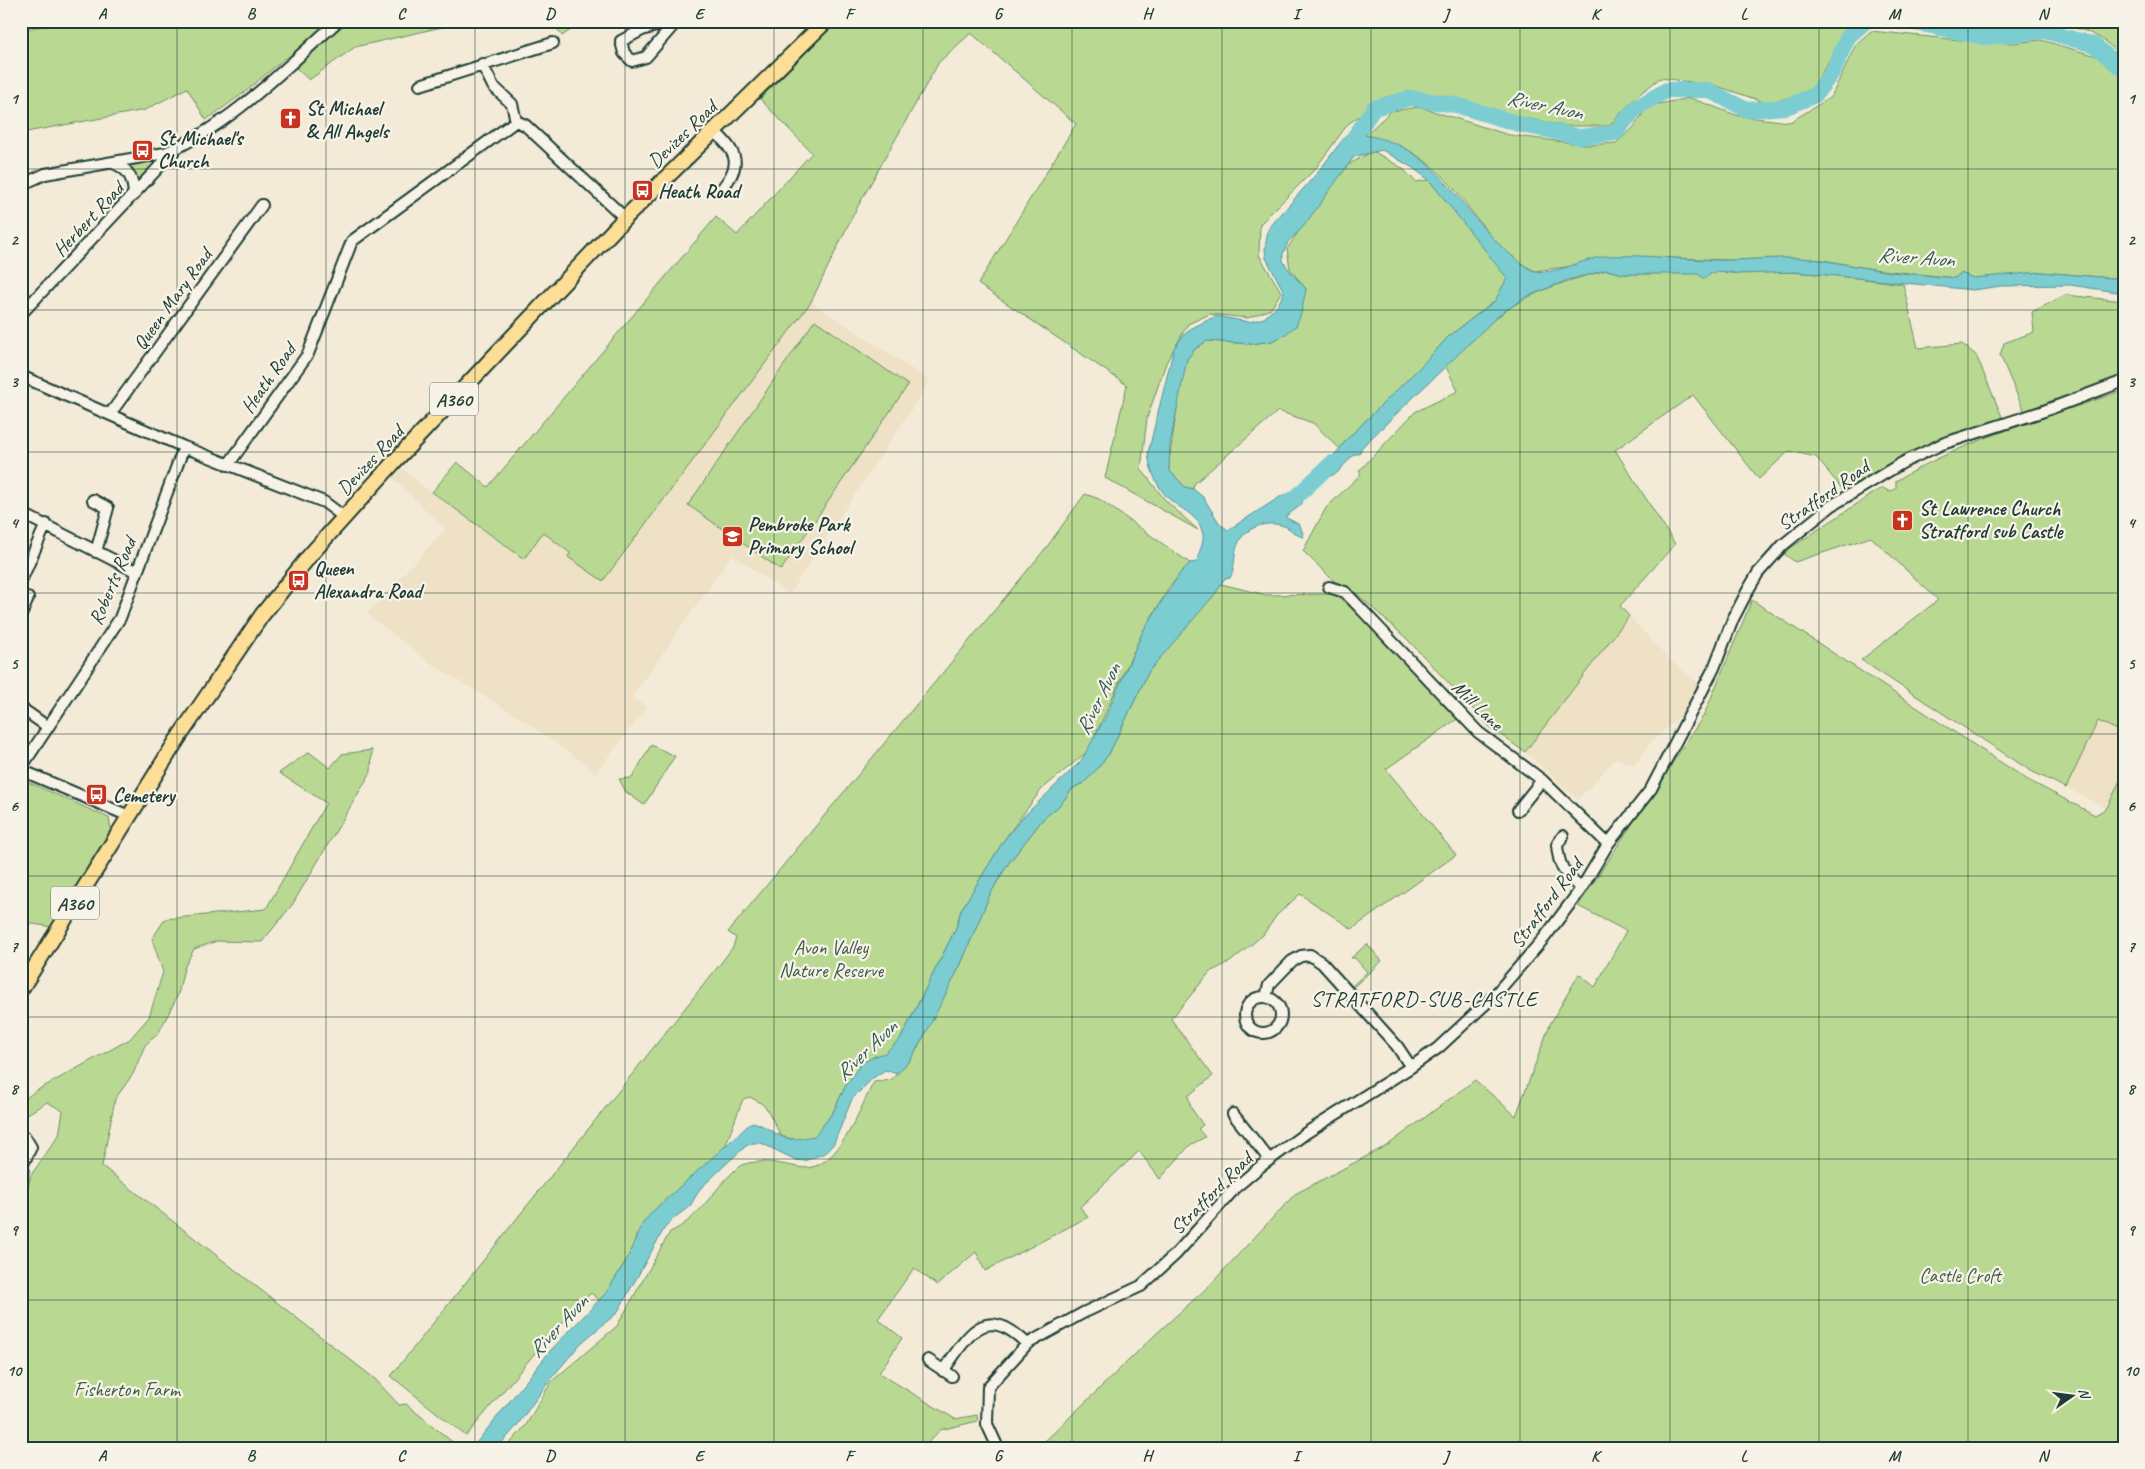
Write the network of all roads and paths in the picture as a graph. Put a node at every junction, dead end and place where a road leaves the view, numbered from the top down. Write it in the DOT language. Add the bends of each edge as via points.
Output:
graph roads {
  1 [pos="338,21"];
  2 [pos="672,21"];
  3 [pos="677,21"];
  4 [pos="826,21"];
  5 [pos="552,43"];
  6 [pos="482,64"];
  7 [pos="420,85"];
  8 [pos="516,121"];
  9 [pos="714,131"];
  10 [pos="179,147"];
  11 [pos="112,163"];
  12 [pos="21,185"];
  13 [pos="720,191"];
  14 [pos="134,195"];
  15 [pos="262,205"];
  16 [pos="625,218"];
  17 [pos="21,314"];
  18 [pos="21,376"];
  19 [pos="2124,381"];
  20 [pos="110,414"];
  21 [pos="184,447"];
  22 [pos="228,465"];
  23 [pos="93,500"];
  24 [pos="21,513"];
  25 [pos="344,517"];
  26 [pos="46,524"];
  27 [pos="96,552"];
  28 [pos="137,572"];
  29 [pos="21,581"];
  30 [pos="1329,587"];
  31 [pos="21,708"];
  32 [pos="48,727"];
  33 [pos="21,769"];
  34 [pos="1542,780"];
  35 [pos="1518,810"];
  36 [pos="129,816"];
  37 [pos="1563,836"];
  38 [pos="1608,844"];
  39 [pos="1581,890"];
  40 [pos="21,988"];
  41 [pos="1266,997"];
  42 [pos="1411,1068"];
  43 [pos="1233,1114"];
  44 [pos="25,1137"];
  45 [pos="1270,1160"];
  46 [pos="21,1192"];
  47 [pos="1027,1344"];
  48 [pos="928,1360"];
  49 [pos="943,1371"];
  50 [pos="952,1376"];
  51 [pos="998,1448"];
  1 -- 10 [label="street" via="253,95"];
  2 -- 3 [label="street" via="642,30 622,41 624,53 632,61 646,57"];
  4 -- 9 [label="main road, Devizes Road / A360"];
  5 -- 6 [label="street"];
  6 -- 7 [label="street"];
  6 -- 8 [label="street" via="493,86 512,104"];
  8 -- 16 [label="street" via="526,125"];
  8 -- 22 [label="street, Heath Road" via="352,241 308,354"];
  9 -- 13 [label="street" via="731,149 736,164 731,178"];
  9 -- 16 [label="main road, Devizes Road / A360"];
  10 -- 11 [label="street"];
  10 -- 14 [label="street, Herbert Road"];
  11 -- 12 [label="street" via="45,174"];
  11 -- 14 [label="street" via="128,172 134,185"];
  14 -- 17 [label="street, Herbert Road"];
  15 -- 20 [label="street, Queen Mary Road"];
  16 -- 25 [label="main road, Devizes Road / A360"];
  18 -- 20 [label="street"];
  19 -- 38 [label="street, Stratford Road" via="1928,451 1831,506 1780,548 1748,590 1709,677 1651,789"];
  20 -- 21 [label="street"];
  21 -- 22 [label="street"];
  21 -- 28 [label="street, Roberts Road"];
  22 -- 25 [label="street" via="324,502"];
  23 -- 27 [label="street" via="108,508"];
  24 -- 26 [label="street"];
  25 -- 36 [label="main road, Devizes Road / A360" via="262,615"];
  26 -- 27 [label="street"];
  26 -- 29 [label="street"];
  27 -- 28 [label="street"];
  28 -- 32 [label="street, Roberts Road" via="120,618"];
  30 -- 34 [label="street, Mill Lane" via="1345,592 1478,732"];
  31 -- 32 [label="street"];
  32 -- 33 [label="street, Roberts Road"];
  33 -- 36 [label="street"];
  34 -- 35 [label="street"];
  34 -- 38 [label="street, Mill Lane"];
  36 -- 40 [label="main road, Devizes Road / A360"];
  37 -- 39 [label="street" via="1557,845 1558,862"];
  38 -- 39 [label="street, Stratford Road"];
  39 -- 42 [label="street, Stratford Road" via="1494,996 1438,1048"];
  41 -- 42 [label="street" via="1269,985 1292,961 1300,956 1310,956 1322,963 1397,1046"];
  42 -- 45 [label="street, Stratford Road" via="1306,1133"];
  43 -- 45 [label="street"];
  44 -- 46 [label="street" via="31,1147 23,1164"];
  45 -- 47 [label="street, Stratford Road" via="1236,1187 1176,1254 1141,1286"];
  47 -- 49 [label="street" via="1013,1330 1001,1324 983,1325 966,1338"];
  47 -- 51 [label="street, Stratford Road" via="988,1386 987,1424"];
  48 -- 49 [label="street"];
  49 -- 50 [label="street"];
}
